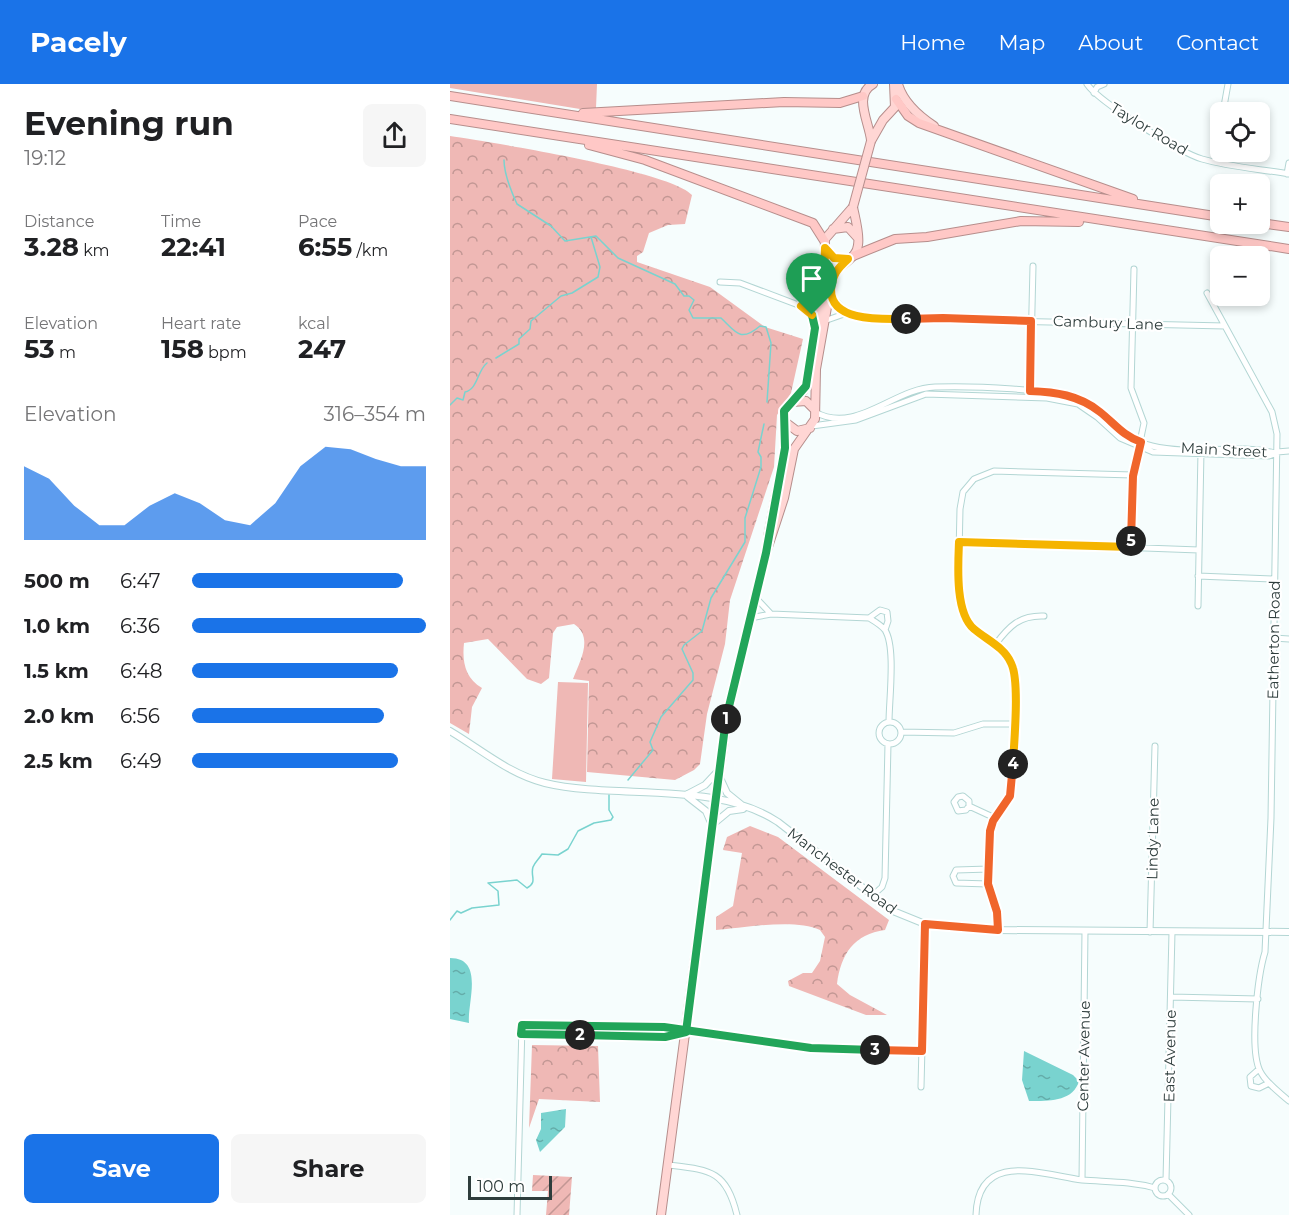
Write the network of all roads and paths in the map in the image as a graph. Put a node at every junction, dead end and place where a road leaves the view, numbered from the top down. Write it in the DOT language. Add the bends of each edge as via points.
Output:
graph roads {
  1 [pos="873,84"];
  2 [pos="885,84"];
  3 [pos="1087,84"];
  4 [pos="1228,84"];
  5 [pos="896,90"];
  6 [pos="862,91"];
  7 [pos="450,96"];
  8 [pos="1225,102"];
  9 [pos="866,111"];
  10 [pos="555,113"];
  11 [pos="887,115"];
  12 [pos="450,119"];
  13 [pos="934,126"];
  14 [pos="566,137"];
  15 [pos="871,141"];
  16 [pos="1210,161"];
  17 [pos="1215,162"];
  18 [pos="1289,163"];
  19 [pos="1288,174"];
  20 [pos="853,207"];
  21 [pos="1156,207"];
  22 [pos="1210,215"];
  23 [pos="1104,221"];
  24 [pos="1270,224"];
  25 [pos="1289,227"];
  26 [pos="831,230"];
  27 [pos="858,240"];
  28 [pos="825,245"];
  29 [pos="1289,249"];
  30 [pos="851,257"];
  31 [pos="1033,266"];
  32 [pos="1134,269"];
  33 [pos="720,282"];
  34 [pos="827,293"];
  35 [pos="1207,293"];
  36 [pos="801,306"];
  37 [pos="847,313"];
  38 [pos="827,320"];
  39 [pos="1031,321"];
  40 [pos="1132,324"];
  41 [pos="1225,326"];
  42 [pos="815,328"];
  43 [pos="1030,391"];
  44 [pos="790,403"];
  45 [pos="815,411"];
  46 [pos="785,422"];
  47 [pos="811,427"];
  48 [pos="1140,444"];
  49 [pos="1289,451"];
  50 [pos="1202,452"];
  51 [pos="1277,453"];
  52 [pos="1133,476"];
  53 [pos="959,542"];
  54 [pos="1131,547"];
  55 [pos="1198,550"];
  56 [pos="766,553"];
  57 [pos="1198,576"];
  58 [pos="1274,579"];
  59 [pos="755,597"];
  60 [pos="1198,606"];
  61 [pos="771,614"];
  62 [pos="1044,616"];
  63 [pos="750,618"];
  64 [pos="869,618"];
  65 [pos="885,630"];
  66 [pos="1274,638"];
  67 [pos="1289,639"];
  68 [pos="995,645"];
  69 [pos="889,722"];
  70 [pos="1014,724"];
  71 [pos="450,731"];
  72 [pos="901,732"];
  73 [pos="888,744"];
  74 [pos="1155,746"];
  75 [pos="718,770"];
  76 [pos="685,795"];
  77 [pos="714,800"];
  78 [pos="969,806"];
  79 [pos="746,808"];
  80 [pos="995,818"];
  81 [pos="712,825"];
  82 [pos="989,869"];
  83 [pos="988,884"];
  84 [pos="872,896"];
  85 [pos="925,924"];
  86 [pos="998,930"];
  87 [pos="1085,932"];
  88 [pos="1150,932"];
  89 [pos="1172,932"];
  90 [pos="1289,932"];
  91 [pos="1266,933"];
  92 [pos="1171,997"];
  93 [pos="1258,999"];
  94 [pos="686,1032"];
  95 [pos="521,1034"];
  96 [pos="922,1051"];
  97 [pos="1259,1069"];
  98 [pos="1269,1083"];
  99 [pos="921,1087"];
  100 [pos="1289,1101"];
  101 [pos="668,1165"];
  102 [pos="1082,1180"];
  103 [pos="1166,1180"];
  104 [pos="1155,1188"];
  105 [pos="1168,1194"];
  106 [pos="518,1215"];
  107 [pos="661,1215"];
  108 [pos="737,1215"];
  109 [pos="976,1215"];
  110 [pos="1189,1215"];
  1 -- 6 [label="main road"];
  2 -- 5 [label="main road"];
  3 -- 16 [label="street, Taylor Road" via="1116,111 1196,157"];
  4 -- 8 [label="street"];
  5 -- 11 [label="main road" via="893,109"];
  5 -- 13 [label="main road"];
  5 -- 13 [label="highway" via="908,116"];
  6 -- 9 [label="main road"];
  6 -- 10 [label="highway" via="840,103"];
  7 -- 10 [label="highway"];
  9 -- 11 [label="main road" via="876,117"];
  9 -- 15 [label="main road"];
  10 -- 21 [label="highway"];
  11 -- 15 [label="main road"];
  12 -- 14 [label="highway"];
  13 -- 21 [label="highway"];
  14 -- 23 [label="highway"];
  14 -- 28 [label="highway" via="645,160 813,223"];
  15 -- 20 [label="main road, bridge"];
  17 -- 19 [label="street, Taylor Road"];
  18 -- 19 [label="street"];
  20 -- 26 [label="main road"];
  20 -- 27 [label="main road"];
  21 -- 22 [label="highway"];
  23 -- 29 [label="highway"];
  23 -- 30 [label="highway" via="1021,221 927,237 895,238"];
  24 -- 25 [label="highway"];
  26 -- 27 [label="main road" via="848,227"];
  26 -- 28 [label="main road"];
  27 -- 30 [label="main road" via="858,249"];
  28 -- 30 [label="main road" via="834,258"];
  28 -- 34 [label="main road"];
  30 -- 34 [label="main road" via="834,272"];
  31 -- 39 [label="street"];
  32 -- 40 [label="street"];
  33 -- 36 [label="street" via="740,283"];
  34 -- 36 [label="street"];
  34 -- 37 [label="street"];
  34 -- 38 [label="main road"];
  34 -- 42 [label="main road"];
  35 -- 41 [label="street, Eatherton Road"];
  36 -- 42 [label="street" via="812,315"];
  37 -- 38 [label="street, Cambury Lane"];
  37 -- 39 [label="street, Cambury Lane" via="868,318"];
  38 -- 45 [label="main road" via="816,369"];
  39 -- 40 [label="street, Cambury Lane"];
  39 -- 43 [label="street"];
  40 -- 41 [label="street, Cambury Lane"];
  40 -- 48 [label="street" via="1131,388 1144,423"];
  41 -- 51 [label="street, Eatherton Road" via="1272,412"];
  42 -- 44 [label="main road" via="806,386"];
  43 -- 45 [label="street, Main Street" via="936,387 915,390 845,419"];
  43 -- 48 [label="street, Main Street" via="1082,400"];
  44 -- 45 [label="main road" via="803,400"];
  44 -- 46 [label="main road" via="784,411"];
  45 -- 47 [label="main road"];
  46 -- 47 [label="main road" via="797,431"];
  46 -- 56 [label="main road" via="783,459"];
  47 -- 48 [label="street, Main Street" via="856,420 926,394 1047,398 1078,404 1120,438"];
  47 -- 56 [label="main road" via="794,449 782,508"];
  48 -- 50 [label="street, Main Street"];
  48 -- 52 [label="street"];
  49 -- 51 [label="street, Main Street"];
  50 -- 51 [label="street, Main Street"];
  50 -- 55 [label="street"];
  51 -- 58 [label="street, Eatherton Road"];
  52 -- 53 [label="street" via="999,470 980,475 967,486 962,497"];
  52 -- 54 [label="street"];
  53 -- 54 [label="street"];
  53 -- 68 [label="street" via="960,602 964,616"];
  54 -- 55 [label="street"];
  55 -- 57 [label="street"];
  56 -- 59 [label="main road"];
  57 -- 58 [label="street"];
  57 -- 60 [label="street"];
  58 -- 66 [label="street, Eatherton Road"];
  59 -- 61 [label="street"];
  59 -- 63 [label="main road"];
  61 -- 63 [label="street"];
  61 -- 64 [label="street"];
  62 -- 68 [label="street" via="1029,616 1016,622"];
  63 -- 75 [label="main road"];
  64 -- 65 [label="street"];
  64 -- 65 [label="street" via="880,610 887,612"];
  65 -- 69 [label="street" via="889,643"];
  66 -- 67 [label="street"];
  66 -- 91 [label="street, Eatherton Road"];
  68 -- 70 [label="street" via="1005,653 1015,671"];
  69 -- 72 [label="street" via="899,726"];
  69 -- 73 [label="street" via="882,724 879,734"];
  70 -- 72 [label="street" via="983,724 954,733"];
  70 -- 80 [label="street" via="1012,790"];
  71 -- 76 [label="street, Manchester Road" via="510,771 546,784"];
  72 -- 73 [label="street" via="897,741"];
  73 -- 84 [label="street" via="885,878"];
  74 -- 88 [label="street, Lindy Lane"];
  75 -- 76 [label="street" via="705,785"];
  75 -- 77 [label="main road"];
  75 -- 79 [label="street" via="727,793"];
  76 -- 77 [label="street, Manchester Road"];
  76 -- 81 [label="street" via="703,807"];
  77 -- 79 [label="street, Manchester Road"];
  77 -- 81 [label="main road"];
  78 -- 80 [label="street"];
  79 -- 81 [label="street" via="729,812"];
  79 -- 84 [label="street, Manchester Road" via="778,822"];
  80 -- 82 [label="street" via="990,831"];
  81 -- 94 [label="main road"];
  82 -- 83 [label="street"];
  82 -- 83 [label="street" via="961,868 953,876 956,883"];
  83 -- 86 [label="street"];
  84 -- 85 [label="street, Manchester Road"];
  85 -- 86 [label="street, Manchester Road"];
  85 -- 96 [label="street"];
  86 -- 87 [label="street, Manchester Road"];
  87 -- 88 [label="street, Manchester Road"];
  87 -- 102 [label="street, Center Avenue"];
  88 -- 89 [label="street, Manchester Road"];
  89 -- 91 [label="street, Manchester Road"];
  89 -- 92 [label="street, East Avenue"];
  90 -- 91 [label="street, Manchester Road"];
  91 -- 93 [label="street, Eatherton Road"];
  92 -- 93 [label="street"];
  92 -- 103 [label="street, East Avenue"];
  93 -- 97 [label="street, Eatherton Road"];
  94 -- 95 [label="street" via="665,1037"];
  94 -- 95 [label="street" via="664,1027 522,1025"];
  94 -- 96 [label="street" via="811,1048"];
  94 -- 101 [label="main road"];
  95 -- 106 [label="street"];
  96 -- 99 [label="street"];
  97 -- 98 [label="street"];
  97 -- 98 [label="street, Eatherton Road" via="1250,1077 1251,1086 1259,1088"];
  98 -- 100 [label="street"];
  101 -- 107 [label="main road"];
  101 -- 108 [label="street" via="716,1174 729,1188"];
  102 -- 104 [label="street" via="1128,1182"];
  102 -- 109 [label="street" via="1024,1169 1001,1174 980,1195"];
  103 -- 104 [label="street" via="1158,1181"];
  103 -- 105 [label="street, East Avenue" via="1171,1186"];
  104 -- 105 [label="street" via="1160,1196"];
  105 -- 110 [label="street"];
}
